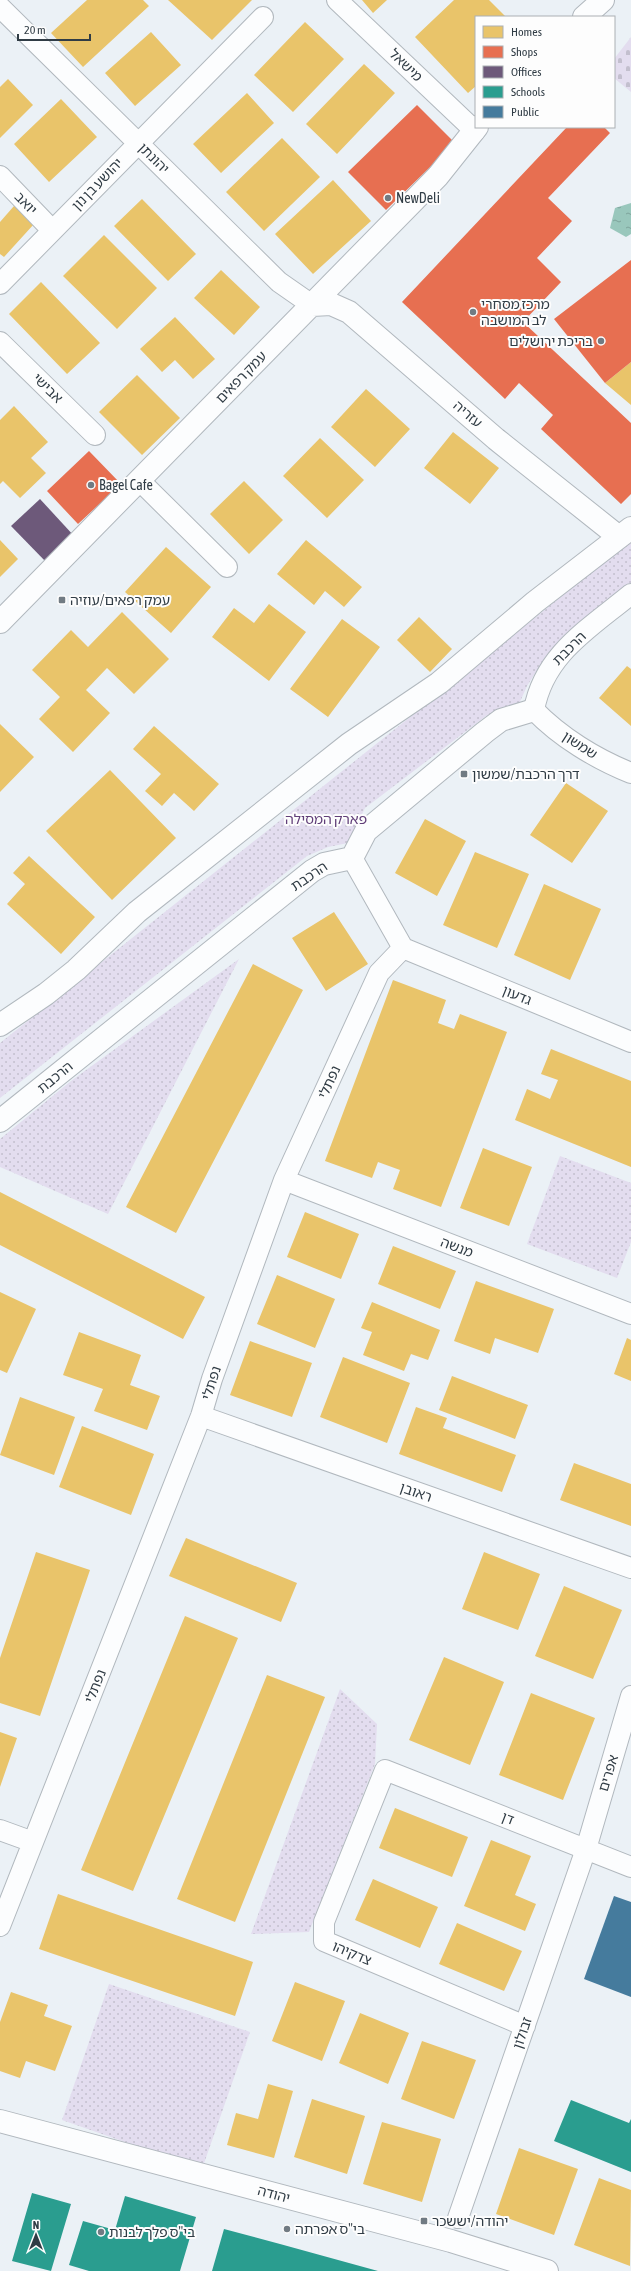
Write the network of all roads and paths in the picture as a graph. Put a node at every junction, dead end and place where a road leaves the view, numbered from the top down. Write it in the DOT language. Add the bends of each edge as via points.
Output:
graph roads {
  1 [pos="337,0"];
  2 [pos="603,0"];
  3 [pos="0,7"];
  4 [pos="585,16"];
  5 [pos="263,17"];
  6 [pos="476,129"];
  7 [pos="138,142"];
  8 [pos="0,176"];
  9 [pos="52,230"];
  10 [pos="0,284"];
  11 [pos="312,305"];
  12 [pos="0,342"];
  13 [pos="95,435"];
  14 [pos="140,481"];
  15 [pos="625,533"];
  16 [pos="228,567"];
  17 [pos="631,594"];
  18 [pos="0,622"];
  19 [pos="534,710"];
  20 [pos="631,773"];
  21 [pos="352,858"];
  22 [pos="403,948"];
  23 [pos="0,1025"];
  24 [pos="631,1042"];
  25 [pos="0,1121"];
  26 [pos="284,1180"];
  27 [pos="631,1314"];
  28 [pos="200,1416"];
  29 [pos="631,1568"];
  30 [pos="631,1696"];
  31 [pos="384,1770"];
  32 [pos="0,1830"];
  33 [pos="33,1842"];
  34 [pos="586,1849"];
  35 [pos="631,1867"];
  36 [pos="0,1926"];
  37 [pos="525,2026"];
  38 [pos="0,2122"];
  39 [pos="458,2218"];
  40 [pos="514,2267"];
  41 [pos="547,2271"];
  1 -- 6 [label="street, מישאל"];
  2 -- 4 [label="street"];
  3 -- 7 [label="street, יהונתן"];
  5 -- 7 [label="street, יהושע בן נון"];
  6 -- 11 [label="street, עמק רפאים" via="438,176"];
  7 -- 9 [label="street, יהושע בן נון"];
  7 -- 11 [label="street, יהונתן" via="279,282"];
  8 -- 9 [label="street, יואב"];
  9 -- 10 [label="street, יהושע בן נון"];
  11 -- 14 [label="street, עמק רפאים"];
  11 -- 15 [label="street, עזריה" via="331,304 349,312 519,457"];
  12 -- 13 [label="street, אבישי"];
  14 -- 16 [label="street"];
  14 -- 18 [label="street, עמק רפאים"];
  15 -- 23 [label="street" via="503,628 439,684 349,744 137,912 76,970"];
  17 -- 19 [label="street, הרכבת" via="554,660 540,684"];
  19 -- 20 [label="street, שמשון" via="552,727 584,748"];
  19 -- 21 [label="street" via="501,720 484,732 366,831"];
  21 -- 22 [label="street"];
  21 -- 25 [label="street, הרכבת" via="324,864 312,871"];
  22 -- 24 [label="street, גדעון"];
  22 -- 26 [label="street, נפתלי" via="379,973"];
  26 -- 27 [label="street, מנשה"];
  26 -- 28 [label="street, נפתלי"];
  28 -- 29 [label="street, ראובן"];
  28 -- 33 [label="street, נפתלי"];
  30 -- 34 [label="street, אפרים"];
  31 -- 34 [label="street, דן"];
  31 -- 37 [label="street, צדקיהו" via="324,1922 324,1941"];
  32 -- 33 [label="street"];
  33 -- 36 [label="street, נפתלי"];
  34 -- 35 [label="street, דן"];
  34 -- 37 [label="street, זבולון"];
  37 -- 39 [label="street, זבולון"];
  38 -- 40 [label="street, יהודה" via="451,2241"];
  40 -- 41 [label="street, יהודה"];
}
